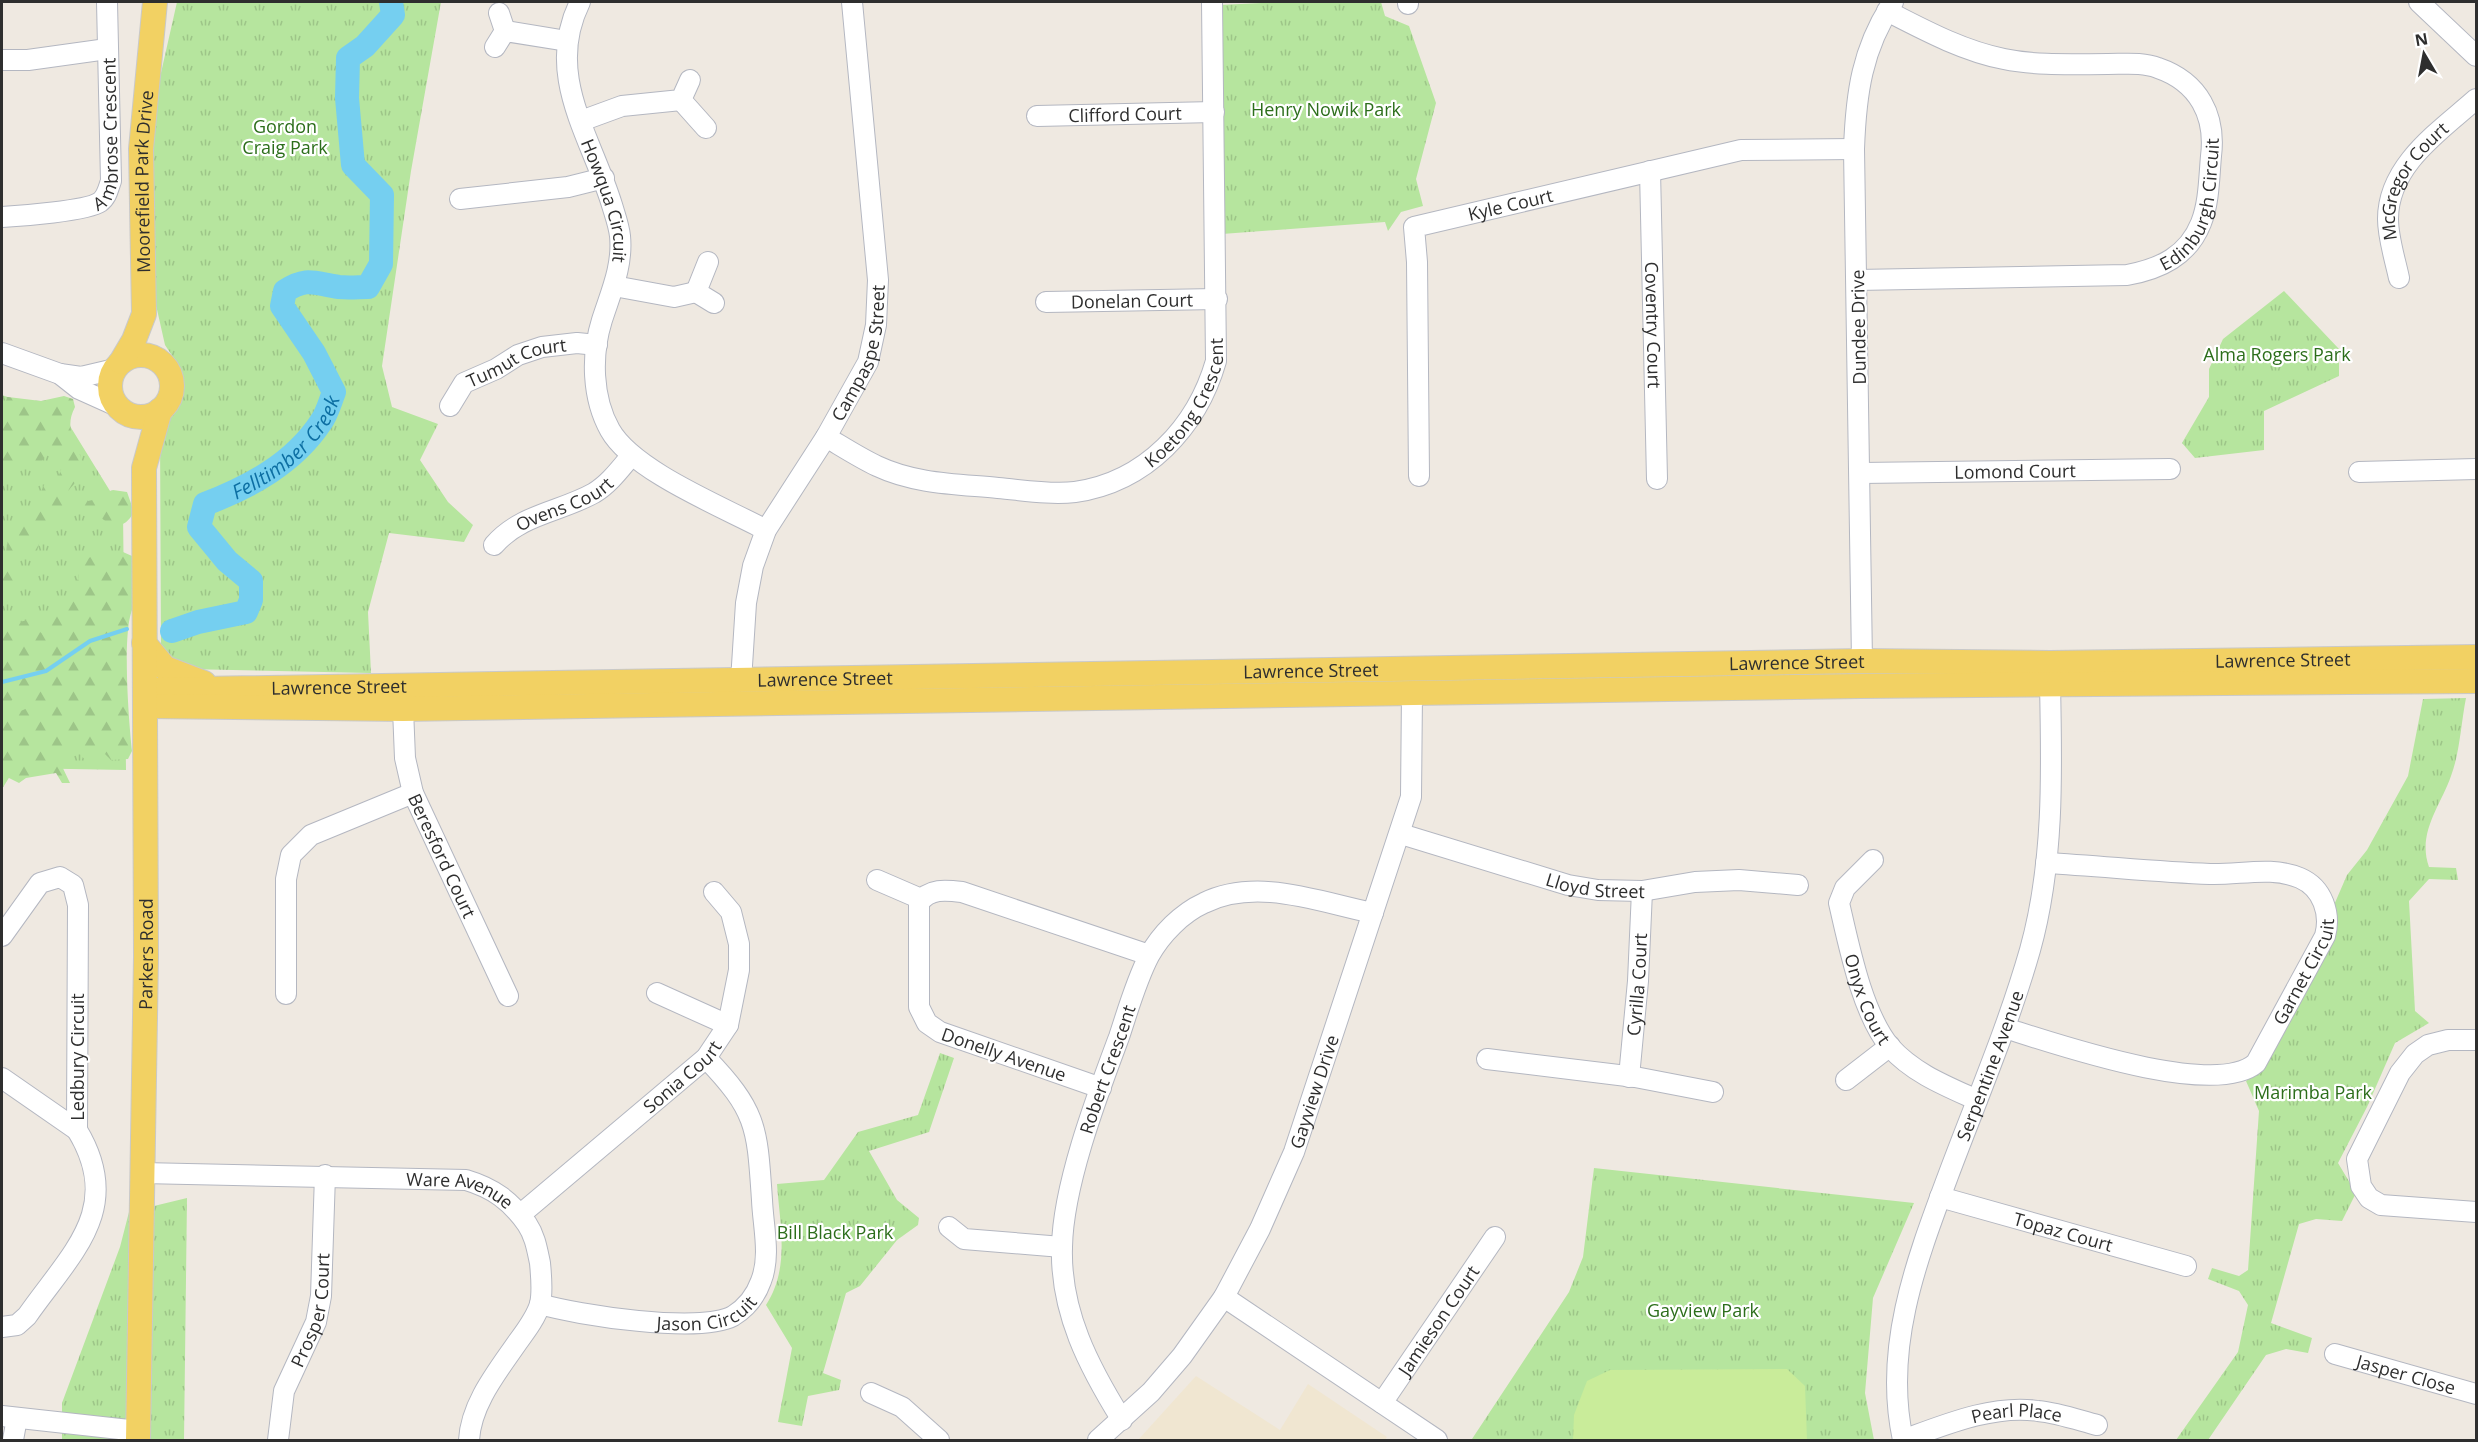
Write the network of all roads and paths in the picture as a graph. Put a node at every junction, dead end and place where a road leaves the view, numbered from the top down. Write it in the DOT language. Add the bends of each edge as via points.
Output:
graph roads {
  1 [pos="107,2"];
  2 [pos="155,2"];
  3 [pos="165,2"];
  4 [pos="580,2"];
  5 [pos="852,2"];
  6 [pos="1212,2"];
  7 [pos="2419,2"];
  8 [pos="1890,6"];
  9 [pos="500,30"];
  10 [pos="567,41"];
  11 [pos="107,49"];
  12 [pos="149,50"];
  13 [pos="2476,56"];
  14 [pos="2,60"];
  15 [pos="690,80"];
  16 [pos="2476,99"];
  17 [pos="681,100"];
  18 [pos="1214,112"];
  19 [pos="1037,116"];
  20 [pos="581,121"];
  21 [pos="706,128"];
  22 [pos="1854,148"];
  23 [pos="1650,171"];
  24 [pos="604,178"];
  25 [pos="460,199"];
  26 [pos="2,217"];
  27 [pos="708,262"];
  28 [pos="2399,278"];
  29 [pos="1857,280"];
  30 [pos="614,286"];
  31 [pos="696,292"];
  32 [pos="1217,299"];
  33 [pos="1046,302"];
  34 [pos="714,303"];
  35 [pos="144,314"];
  36 [pos="597,345"];
  37 [pos="2,353"];
  38 [pos="162,363"];
  39 [pos="118,366"];
  40 [pos="60,374"];
  41 [pos="450,406"];
  42 [pos="121,409"];
  43 [pos="160,410"];
  44 [pos="826,437"];
  45 [pos="631,456"];
  46 [pos="144,468"];
  47 [pos="2170,469"];
  48 [pos="2476,469"];
  49 [pos="2359,472"];
  50 [pos="1861,473"];
  51 [pos="1419,476"];
  52 [pos="1657,479"];
  53 [pos="766,530"];
  54 [pos="494,545"];
  55 [pos="144,643"];
  56 [pos="2476,657"];
  57 [pos="1862,661"];
  58 [pos="2050,673"];
  59 [pos="2476,681"];
  60 [pos="1411,682"];
  61 [pos="397,684"];
  62 [pos="1861,686"];
  63 [pos="741,692"];
  64 [pos="146,698"];
  65 [pos="217,698"];
  66 [pos="403,709"];
  67 [pos="146,754"];
  68 [pos="412,793"];
  69 [pos="1401,834"];
  70 [pos="1873,860"];
  71 [pos="2046,863"];
  72 [pos="878,880"];
  73 [pos="1798,885"];
  74 [pos="1642,891"];
  75 [pos="714,892"];
  76 [pos="921,899"];
  77 [pos="1373,913"];
  78 [pos="2,936"];
  79 [pos="1149,955"];
  80 [pos="657,993"];
  81 [pos="286,994"];
  82 [pos="508,996"];
  83 [pos="728,1025"];
  84 [pos="2005,1028"];
  85 [pos="2476,1040"];
  86 [pos="1890,1046"];
  87 [pos="705,1058"];
  88 [pos="1487,1059"];
  89 [pos="1629,1077"];
  90 [pos="2,1078"];
  91 [pos="1846,1080"];
  92 [pos="1101,1088"];
  93 [pos="1713,1092"];
  94 [pos="1977,1100"];
  95 [pos="77,1130"];
  96 [pos="142,1173"];
  97 [pos="325,1175"];
  98 [pos="1940,1197"];
  99 [pos="2476,1212"];
  100 [pos="520,1214"];
  101 [pos="949,1227"];
  102 [pos="1495,1237"];
  103 [pos="1062,1247"];
  104 [pos="2186,1266"];
  105 [pos="1224,1298"];
  106 [pos="540,1304"];
  107 [pos="2,1327"];
  108 [pos="2335,1354"];
  109 [pos="871,1393"];
  110 [pos="2476,1394"];
  111 [pos="1382,1403"];
  112 [pos="9,1417"];
  113 [pos="1122,1420"];
  114 [pos="2097,1425"];
  115 [pos="138,1436"];
  116 [pos="13,1440"];
  117 [pos="278,1440"];
  118 [pos="469,1440"];
  119 [pos="939,1440"];
  120 [pos="1098,1440"];
  121 [pos="1437,1440"];
  122 [pos="1903,1440"];
  1 -- 11 [label="street, Ambrose Crescent"];
  2 -- 12 [label="main road, Moorefield Park Drive"];
  3 -- 12 [label="main road, Moorefield Park Drive"];
  4 -- 10 [label="street, Howqua Circuit"];
  5 -- 44 [label="street, Campaspe Street" via="878,280 876,325 868,362"];
  6 -- 18 [label="street, Koetong Crescent"];
  7 -- 13 [label="street"];
  8 -- 22 [label="street, Dundee Drive" via="1860,72"];
  8 -- 29 [label="street, Edinburgh Circuit" via="1969,50 2053,64 2141,64 2158,68 2187,84 2211,118 2213,142 2205,213 2191,244 2151,271 2127,275"];
  9 -- 10 [label="street"];
  10 -- 20 [label="street, Howqua Circuit" via="566,80"];
  11 -- 14 [label="street"];
  11 -- 26 [label="street, Ambrose Crescent" via="111,181 103,200 89,207"];
  12 -- 35 [label="main road, Moorefield Park Drive" via="141,149"];
  15 -- 17 [label="street"];
  16 -- 28 [label="street, McGregor Court" via="2422,147 2397,181 2388,220"];
  17 -- 20 [label="street" via="622,106"];
  17 -- 21 [label="street"];
  18 -- 19 [label="street, Clifford Court"];
  18 -- 32 [label="street, Koetong Crescent"];
  20 -- 24 [label="street, Howqua Circuit"];
  22 -- 23 [label="street, Kyle Court" via="1741,150"];
  22 -- 29 [label="street, Dundee Drive"];
  23 -- 51 [label="street, Kyle Court" via="1413,227 1417,262"];
  23 -- 52 [label="street, Coventry Court"];
  24 -- 25 [label="street" via="568,187"];
  24 -- 30 [label="street, Howqua Circuit" via="620,234 621,252"];
  27 -- 31 [label="street"];
  29 -- 50 [label="street, Dundee Drive"];
  30 -- 31 [label="street" via="674,297"];
  30 -- 36 [label="street, Howqua Circuit"];
  31 -- 34 [label="street"];
  32 -- 33 [label="street, Donelan Court"];
  32 -- 44 [label="street, Koetong Crescent" via="1216,361 1198,407 1158,455 1106,483 1075,492 1044,492 913,478 878,467"];
  35 -- 38 [label="main road"];
  35 -- 39 [label="main road"];
  36 -- 41 [label="street, Tumut Court" via="577,343 518,354 464,383"];
  36 -- 45 [label="street, Howqua Circuit" via="596,397 610,431"];
  37 -- 40 [label="street"];
  38 -- 39 [label="main road" via="142,355 131,356"];
  38 -- 43 [label="main road" via="172,387 171,396"];
  39 -- 40 [label="street" via="81,377"];
  39 -- 42 [label="main road" via="111,393"];
  40 -- 42 [label="street" via="79,389"];
  42 -- 43 [label="main road" via="142,417"];
  42 -- 46 [label="main road, Parkers Road"];
  43 -- 46 [label="main road, Parkers Road"];
  44 -- 53 [label="street, Campaspe Street"];
  45 -- 53 [label="street, Howqua Circuit"];
  45 -- 54 [label="street, Ovens Court" via="593,493 541,512 504,534"];
  46 -- 55 [label="main road, Parkers Road"];
  47 -- 50 [label="street, Lomond Court"];
  48 -- 49 [label="street"];
  50 -- 57 [label="street, Dundee Drive"];
  53 -- 63 [label="street, Campaspe Street" via="753,566 746,603"];
  55 -- 64 [label="main road, Parkers Road"];
  55 -- 65 [label="main road" via="165,668"];
  56 -- 58 [label="main road, Lawrence Street"];
  57 -- 58 [label="main road, Lawrence Street"];
  57 -- 60 [label="main road, Lawrence Street"];
  57 -- 62 [label="main road"];
  58 -- 59 [label="main road, Lawrence Street"];
  58 -- 62 [label="main road, Lawrence Street"];
  58 -- 71 [label="street, Serpentine Avenue" via="2051,801"];
  60 -- 62 [label="main road, Lawrence Street"];
  60 -- 63 [label="main road, Lawrence Street"];
  60 -- 69 [label="street, Gayview Drive" via="1411,797"];
  61 -- 63 [label="main road, Lawrence Street"];
  61 -- 65 [label="main road, Lawrence Street"];
  61 -- 66 [label="main road"];
  63 -- 66 [label="main road, Lawrence Street"];
  64 -- 65 [label="main road, Lawrence Street"];
  64 -- 67 [label="main road, Parkers Road"];
  65 -- 66 [label="main road, Lawrence Street"];
  65 -- 67 [label="main road" via="172,719 157,732"];
  66 -- 68 [label="street, Beresford Court" via="405,758"];
  67 -- 96 [label="main road, Parkers Road"];
  68 -- 81 [label="street" via="311,835 291,855 286,879"];
  68 -- 82 [label="street, Beresford Court"];
  69 -- 74 [label="street, Lloyd Street" via="1568,885 1598,891"];
  69 -- 77 [label="street, Gayview Drive"];
  70 -- 86 [label="street, Onyx Court" via="1845,888 1839,903 1868,1006"];
  71 -- 84 [label="street, Serpentine Avenue" via="2032,939"];
  71 -- 84 [label="street, Garnet Circuit" via="2292,875 2312,886 2319,895 2328,926 2256,1064 2248,1070 2212,1077 2169,1071 2117,1061"];
  72 -- 76 [label="street"];
  73 -- 74 [label="street, Lloyd Street" via="1739,880"];
  74 -- 89 [label="street, Cyrilla Court"];
  75 -- 83 [label="street, Sonia Court" via="731,912 739,944 740,970"];
  76 -- 79 [label="street" via="933,892 962,892"];
  76 -- 92 [label="street, Donelly Avenue" via="919,1007 927,1023 940,1032"];
  77 -- 79 [label="street, Robert Crescent" via="1276,892 1230,894 1186,914 1167,930"];
  77 -- 105 [label="street, Gayview Drive" via="1294,1152"];
  78 -- 95 [label="street, Ledbury Circuit" via="40,883 60,877 73,885 78,905"];
  79 -- 92 [label="street, Robert Crescent"];
  80 -- 83 [label="street"];
  83 -- 87 [label="street, Sonia Court"];
  84 -- 94 [label="street, Serpentine Avenue"];
  85 -- 99 [label="street" via="2428,1045 2406,1063 2362,1144 2357,1167 2364,1193 2380,1205"];
  86 -- 91 [label="street"];
  86 -- 94 [label="street, Onyx Court" via="1927,1077"];
  87 -- 100 [label="street, Sonia Court"];
  87 -- 106 [label="street, Jason Circuit" via="734,1087 750,1113 758,1144 767,1263 752,1299 732,1316 700,1322 605,1319"];
  88 -- 89 [label="street"];
  89 -- 93 [label="street"];
  90 -- 95 [label="street"];
  92 -- 103 [label="street, Robert Crescent" via="1070,1193"];
  94 -- 98 [label="street, Serpentine Avenue"];
  95 -- 107 [label="street, Ledbury Circuit" via="88,1149 96,1177 90,1226 27,1316 17,1325"];
  96 -- 97 [label="street, Ware Avenue"];
  96 -- 115 [label="main road, Parkers Road"];
  97 -- 100 [label="street, Ware Avenue" via="466,1180 497,1192"];
  97 -- 117 [label="street, Prosper Court" via="321,1296 316,1322 284,1391"];
  98 -- 104 [label="street, Topaz Court"];
  98 -- 122 [label="street, Serpentine Avenue" via="1919,1253 1901,1329 1896,1377"];
  100 -- 106 [label="street, Ware Avenue" via="537,1246 542,1276"];
  101 -- 103 [label="street" via="964,1239"];
  102 -- 111 [label="street, Jamieson Court"];
  103 -- 113 [label="street, Robert Crescent" via="1076,1336 1092,1372"];
  105 -- 111 [label="street"];
  105 -- 113 [label="street, Gayview Drive" via="1182,1356"];
  106 -- 118 [label="street, Ware Avenue" via="484,1392"];
  108 -- 110 [label="street, Jasper Close"];
  109 -- 119 [label="street" via="902,1407"];
  111 -- 121 [label="street"];
  112 -- 115 [label="street"];
  112 -- 116 [label="street"];
  113 -- 120 [label="street, Gayview Drive"];
  114 -- 122 [label="street, Pearl Place" via="2037,1410 2021,1410 1984,1415"];
}
